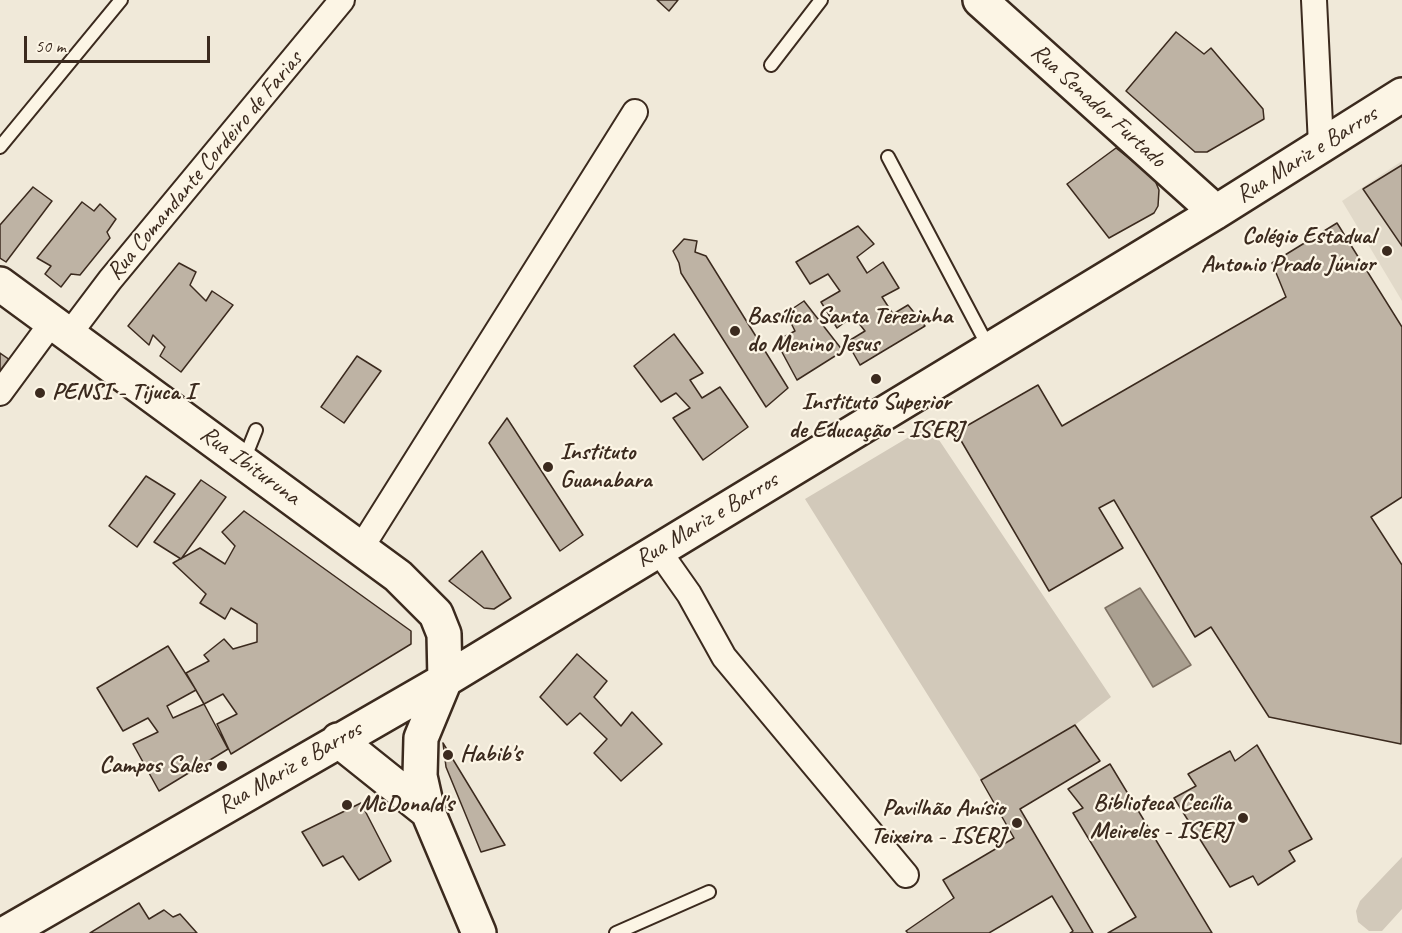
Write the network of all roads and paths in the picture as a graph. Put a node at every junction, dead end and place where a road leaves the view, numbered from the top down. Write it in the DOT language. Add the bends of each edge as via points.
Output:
graph roads {
  1 [pos="121,0"];
  2 [pos="342,0"];
  3 [pos="821,0"];
  4 [pos="980,0"];
  5 [pos="1314,0"];
  6 [pos="771,65"];
  7 [pos="1402,95"];
  8 [pos="635,112"];
  9 [pos="1321,146"];
  10 [pos="0,147"];
  11 [pos="888,157"];
  12 [pos="1216,212"];
  13 [pos="0,284"];
  14 [pos="61,327"];
  15 [pos="990,349"];
  16 [pos="0,393"];
  17 [pos="256,430"];
  18 [pos="244,462"];
  19 [pos="361,548"];
  20 [pos="658,550"];
  21 [pos="436,614"];
  22 [pos="510,639"];
  23 [pos="445,680"];
  24 [pos="338,740"];
  25 [pos="428,812"];
  26 [pos="906,875"];
  27 [pos="709,892"];
  28 [pos="6,933"];
  29 [pos="478,933"];
  30 [pos="616,933"];
  1 -- 10 [label="lane"];
  2 -- 14 [label="street, Rua Comandante Cordeiro de Farias" via="110,280"];
  3 -- 6 [label="lane"];
  4 -- 12 [label="street, Rua Senador Furtado"];
  5 -- 9 [label="street"];
  7 -- 9 [label="street, Rua Mariz e Barros"];
  8 -- 19 [label="street"];
  9 -- 12 [label="street, Rua Mariz e Barros"];
  11 -- 15 [label="lane"];
  12 -- 15 [label="street, Rua Mariz e Barros"];
  13 -- 14 [label="street, Rua Ibituruna"];
  14 -- 16 [label="street, Rua Comandante Cordeiro de Farias"];
  14 -- 18 [label="street, Rua Ibituruna"];
  15 -- 20 [label="street, Rua Mariz e Barros"];
  17 -- 18 [label="lane"];
  18 -- 19 [label="street, Rua Ibituruna"];
  19 -- 21 [label="street, Rua Ibituruna" via="398,576"];
  20 -- 22 [label="street, Rua Mariz e Barros"];
  20 -- 26 [label="street" via="694,601 724,657"];
  21 -- 22 [label="street, Rua Ibituruna" via="469,638"];
  21 -- 23 [label="street, Rua Ibituruna" via="444,634"];
  22 -- 23 [label="street, Rua Mariz e Barros"];
  23 -- 24 [label="street, Rua Mariz e Barros"];
  23 -- 25 [label="street" via="421,738 420,776"];
  24 -- 25 [label="street"];
  24 -- 28 [label="street, Rua Mariz e Barros"];
  25 -- 29 [label="street"];
  27 -- 30 [label="lane"];
}
